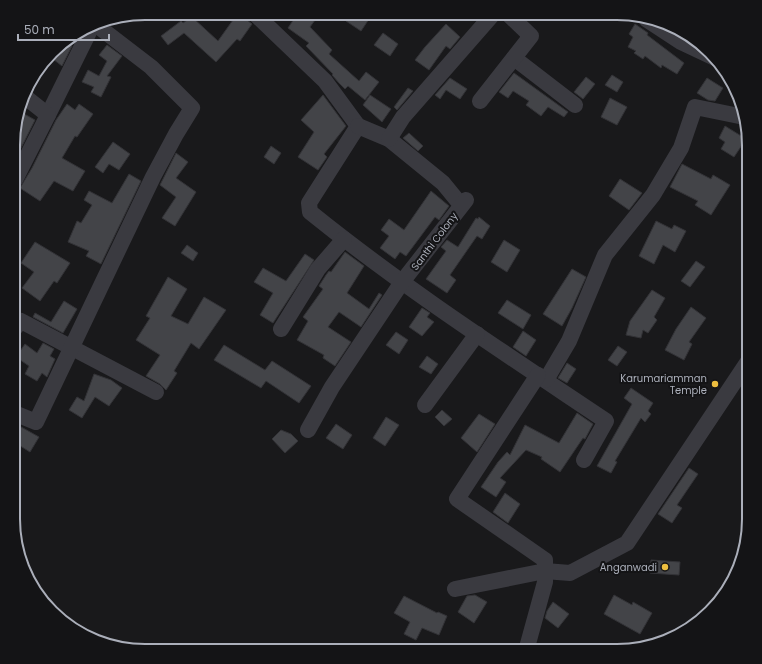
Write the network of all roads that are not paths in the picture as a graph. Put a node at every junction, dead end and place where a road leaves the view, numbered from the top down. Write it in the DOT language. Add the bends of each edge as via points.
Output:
graph roads {
  1 [pos="261,20"];
  2 [pos="488,20"];
  3 [pos="514,20"];
  4 [pos="657,26"];
  5 [pos="100,28"];
  6 [pos="88,34"];
  7 [pos="698,50"];
  8 [pos="514,58"];
  9 [pos="28,99"];
  10 [pos="480,101"];
  11 [pos="575,105"];
  12 [pos="48,115"];
  13 [pos="739,116"];
  14 [pos="358,126"];
  15 [pos="389,139"];
  16 [pos="20,166"];
  17 [pos="344,239"];
  18 [pos="402,282"];
  19 [pos="20,322"];
  20 [pos="281,329"];
  21 [pos="477,334"];
  22 [pos="70,348"];
  23 [pos="742,370"];
  24 [pos="542,378"];
  25 [pos="156,392"];
  26 [pos="425,405"];
  27 [pos="20,415"];
  28 [pos="308,430"];
  29 [pos="584,460"];
  30 [pos="545,571"];
  31 [pos="455,589"];
  32 [pos="528,644"];
  1 -- 14 [label="street" via="325,81"];
  2 -- 15 [label="street" via="403,117"];
  3 -- 8 [label="street" via="531,36"];
  4 -- 7 [label="street"];
  5 -- 22 [label="street" via="152,67 192,108 153,177"];
  6 -- 12 [label="street"];
  8 -- 10 [label="street"];
  8 -- 11 [label="street"];
  9 -- 12 [label="street"];
  12 -- 16 [label="street"];
  13 -- 24 [label="street" via="695,107 681,148 653,195 604,256 569,341"];
  14 -- 15 [label="street"];
  14 -- 17 [label="street" via="309,203 310,212"];
  15 -- 18 [label="street, Santhi Colony" via="464,203"];
  17 -- 18 [label="street"];
  17 -- 20 [label="street" via="318,269"];
  18 -- 21 [label="street"];
  18 -- 28 [label="street, Santhi Colony" via="332,387"];
  19 -- 22 [label="street"];
  21 -- 24 [label="street"];
  21 -- 26 [label="street"];
  22 -- 25 [label="street"];
  22 -- 27 [label="street" via="36,422"];
  23 -- 30 [label="street" via="627,543 570,573"];
  24 -- 29 [label="street" via="606,421"];
  24 -- 30 [label="street" via="457,499 545,560"];
  30 -- 31 [label="street"];
  30 -- 32 [label="street" via="545,582"];
}
